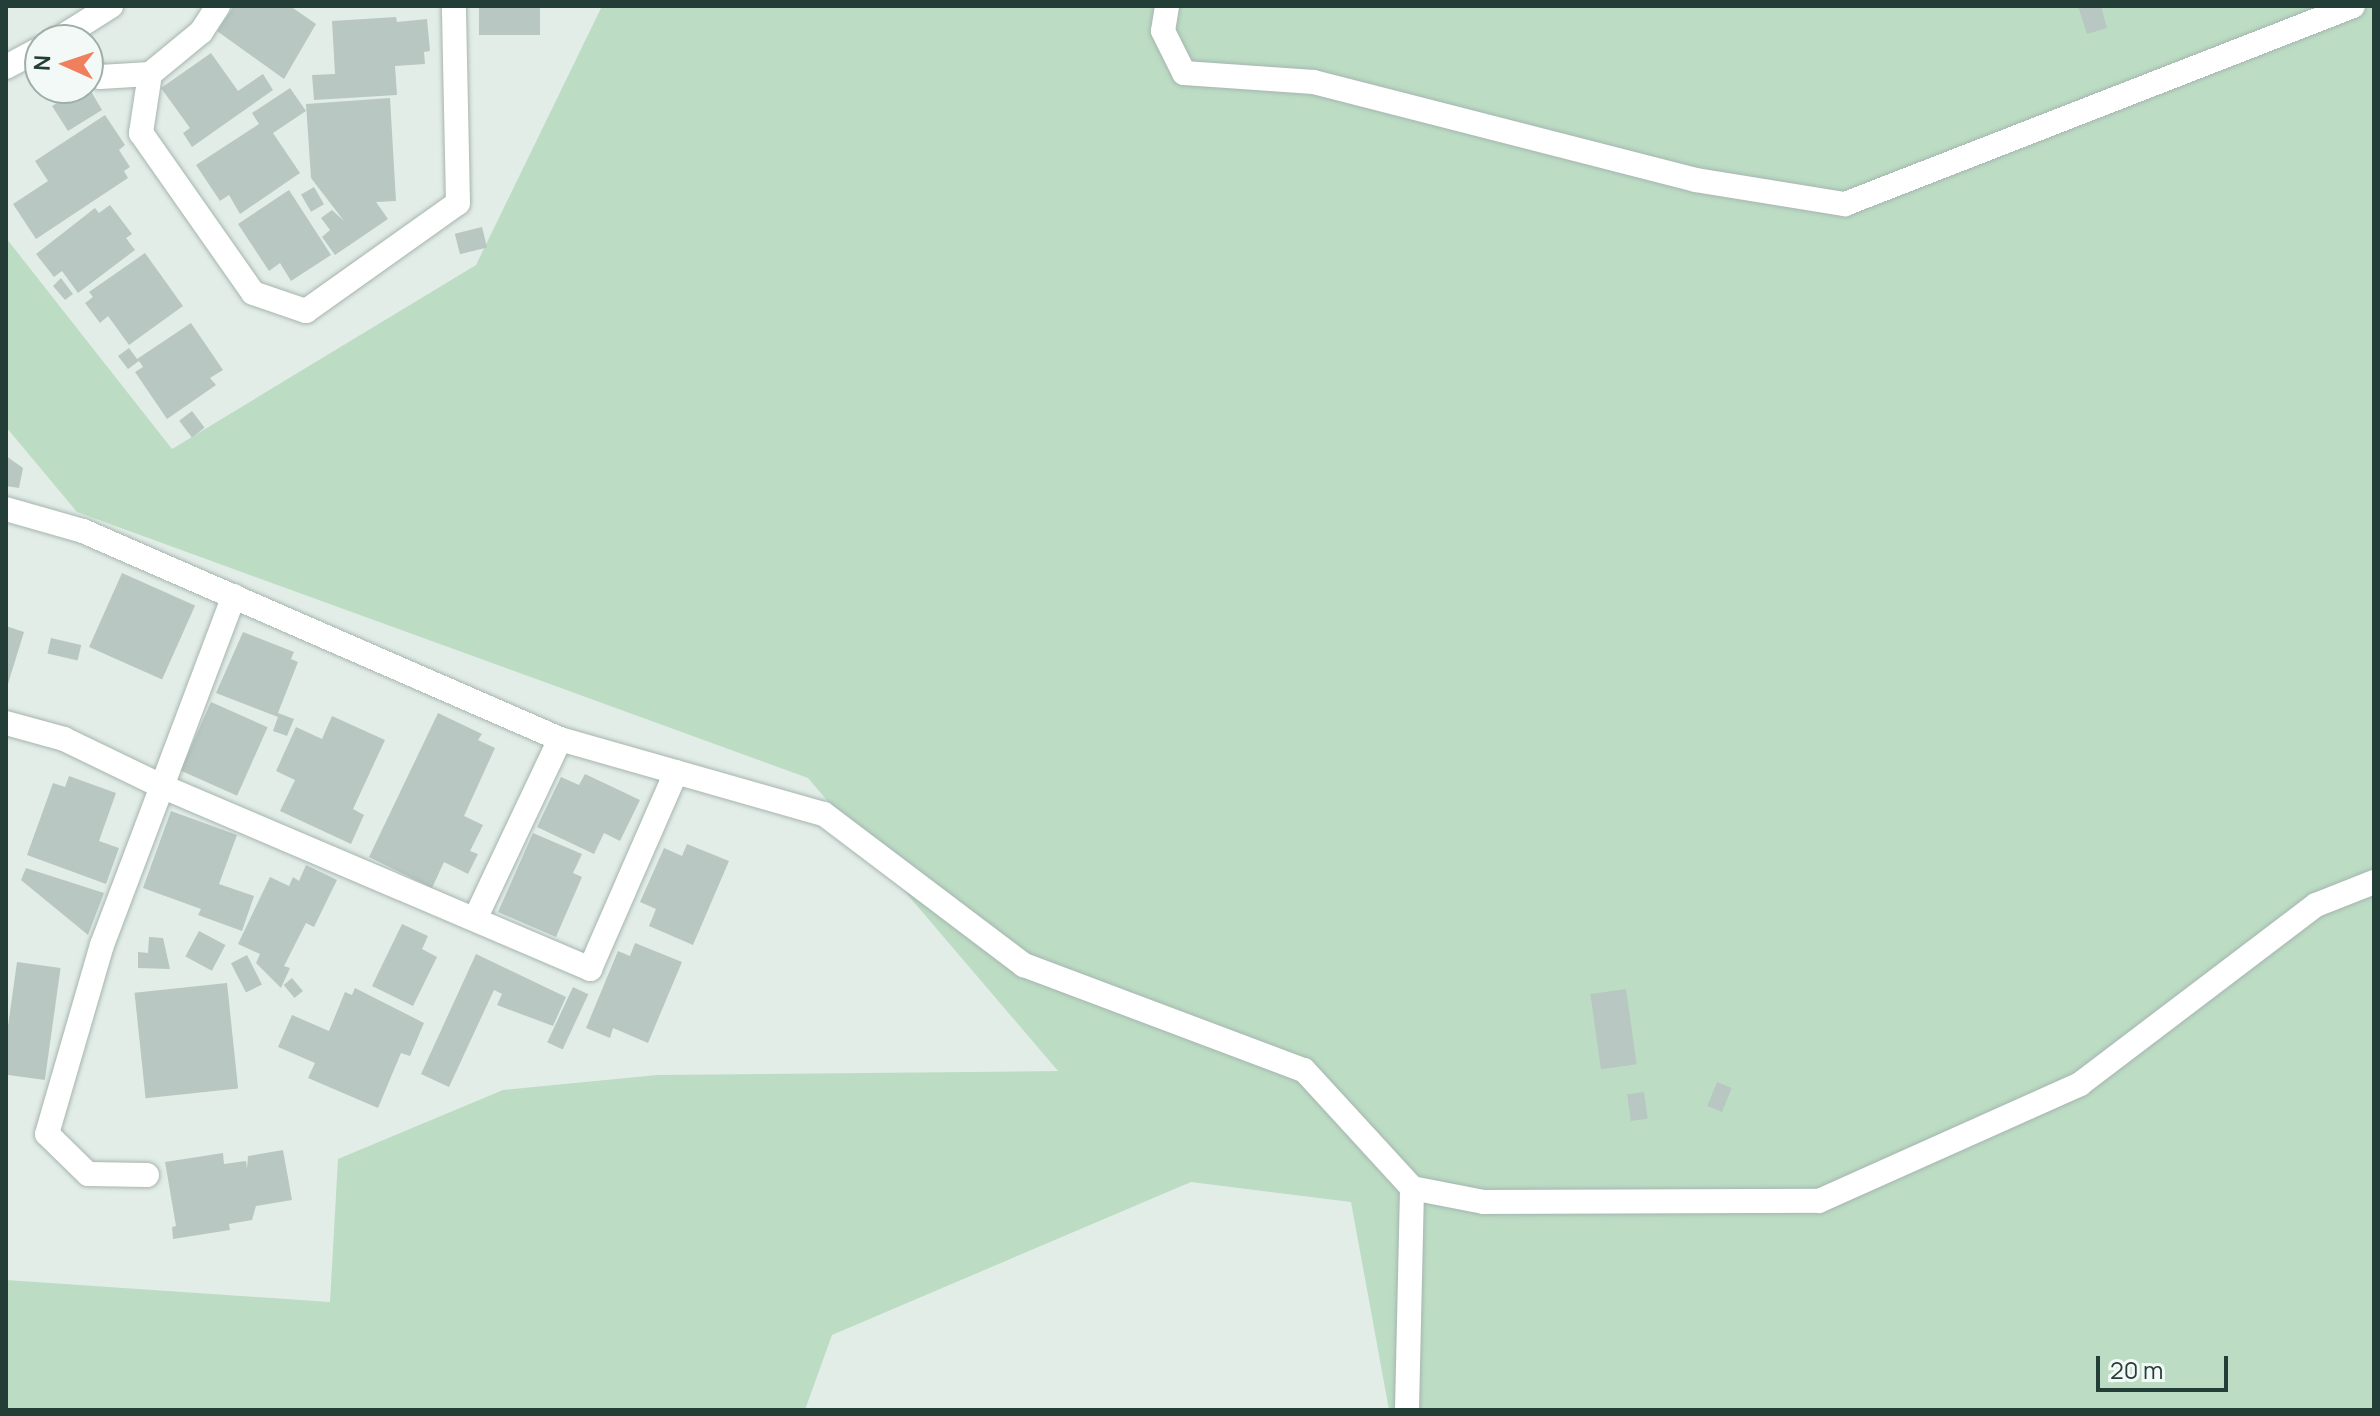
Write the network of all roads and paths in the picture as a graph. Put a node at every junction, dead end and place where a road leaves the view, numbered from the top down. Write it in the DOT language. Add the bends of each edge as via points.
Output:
graph roads {
  1 [pos="111,6"];
  2 [pos="218,6"];
  3 [pos="454,6"];
  4 [pos="1167,6"];
  5 [pos="2353,6"];
  6 [pos="83,24"];
  7 [pos="24,57"];
  8 [pos="6,67"];
  9 [pos="150,74"];
  10 [pos="104,77"];
  11 [pos="6,509"];
  12 [pos="234,596"];
  13 [pos="6,723"];
  14 [pos="560,739"];
  15 [pos="676,772"];
  16 [pos="159,785"];
  17 [pos="2374,882"];
  18 [pos="475,919"];
  19 [pos="147,1175"];
  20 [pos="1412,1188"];
  21 [pos="1407,1410"];
  1 -- 6 [label="street"];
  2 -- 9 [label="street" via="201,32"];
  3 -- 9 [label="street" via="458,203 306,311 253,293 141,133"];
  4 -- 5 [label="street" via="1163,31 1184,73 1314,82 1696,180 1845,204"];
  7 -- 8 [label="street"];
  9 -- 10 [label="street"];
  11 -- 12 [label="street" via="83,531"];
  12 -- 14 [label="street"];
  12 -- 16 [label="street"];
  13 -- 16 [label="street" via="64,739"];
  14 -- 15 [label="street"];
  14 -- 18 [label="street"];
  15 -- 18 [label="street" via="590,969"];
  15 -- 20 [label="street" via="824,814 1024,965 1304,1070"];
  16 -- 18 [label="street"];
  16 -- 19 [label="street" via="102,945 47,1134 88,1174"];
  17 -- 20 [label="street" via="2316,905 2080,1084 1819,1201 1484,1202"];
  20 -- 21 [label="street"];
}
